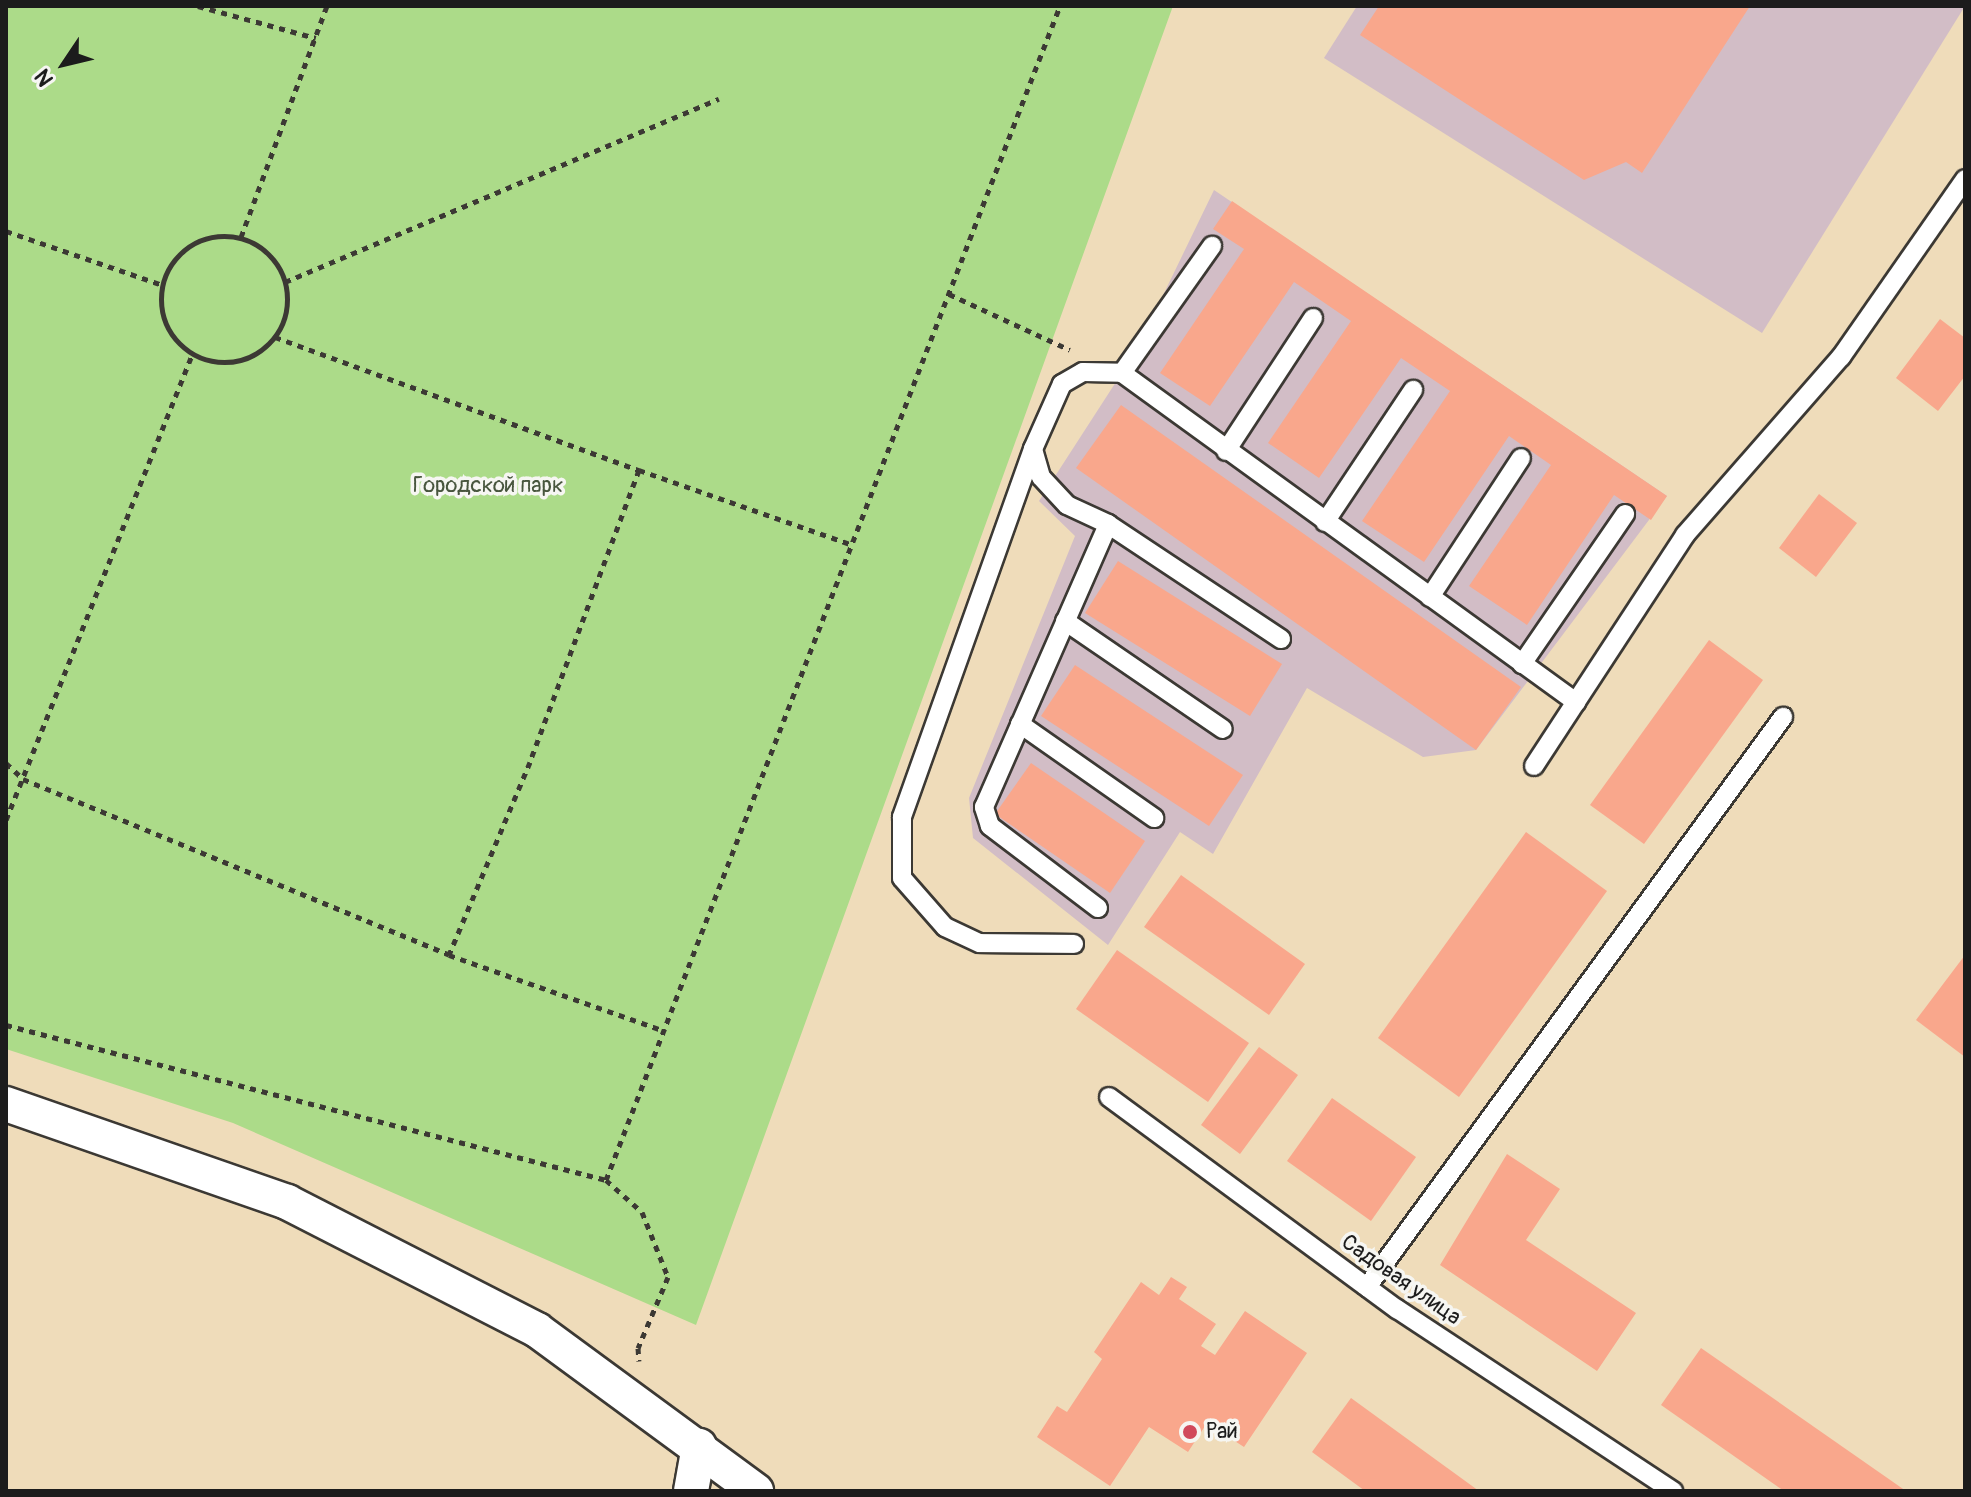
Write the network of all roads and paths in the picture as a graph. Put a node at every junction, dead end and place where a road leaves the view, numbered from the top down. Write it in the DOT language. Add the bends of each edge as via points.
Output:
graph roads {
  1 [pos="198,6"];
  2 [pos="327,6"];
  3 [pos="1060,6"];
  4 [pos="316,38"];
  5 [pos="719,99"];
  6 [pos="1965,179"];
  7 [pos="6,231"];
  8 [pos="241,237"];
  9 [pos="1212,246"];
  10 [pos="285,282"];
  11 [pos="163,285"];
  12 [pos="949,294"];
  13 [pos="1313,318"];
  14 [pos="275,337"];
  15 [pos="192,355"];
  16 [pos="1122,373"];
  17 [pos="1413,390"];
  18 [pos="1033,449"];
  19 [pos="1226,451"];
  20 [pos="1521,458"];
  21 [pos="639,470"];
  22 [pos="1625,514"];
  23 [pos="1325,522"];
  24 [pos="1108,524"];
  25 [pos="853,545"];
  26 [pos="1430,597"];
  27 [pos="1065,621"];
  28 [pos="1281,639"];
  29 [pos="1522,664"];
  30 [pos="1576,702"];
  31 [pos="1783,717"];
  32 [pos="1020,724"];
  33 [pos="1223,729"];
  34 [pos="6,763"];
  35 [pos="1534,766"];
  36 [pos="23,779"];
  37 [pos="1154,818"];
  38 [pos="6,820"];
  39 [pos="1098,908"];
  40 [pos="1074,944"];
  41 [pos="449,955"];
  42 [pos="6,1025"];
  43 [pos="665,1031"];
  44 [pos="1109,1097"];
  45 [pos="6,1104"];
  46 [pos="606,1180"];
  47 [pos="1367,1287"];
  48 [pos="643,1406"];
  49 [pos="699,1446"];
  50 [pos="691,1491"];
  51 [pos="756,1491"];
  52 [pos="1673,1491"];
  1 -- 4 [label="path"];
  2 -- 4 [label="path"];
  3 -- 12 [label="path"];
  4 -- 8 [label="path"];
  5 -- 10 [label="path"];
  6 -- 30 [label="lane" via="1841,357 1685,535"];
  7 -- 11 [label="path"];
  8 -- 10 [label="path" via="277,263"];
  8 -- 11 [label="path" via="199,240 180,253"];
  9 -- 16 [label="lane"];
  10 -- 14 [label="path" via="286,310"];
  11 -- 15 [label="path" via="165,322"];
  12 -- 16 [label="path"];
  12 -- 25 [label="path"];
  13 -- 19 [label="lane"];
  14 -- 15 [label="path" via="247,358 218,363"];
  14 -- 21 [label="path"];
  15 -- 36 [label="path"];
  16 -- 18 [label="lane" via="1083,372 1062,384"];
  16 -- 19 [label="lane"];
  17 -- 23 [label="lane"];
  18 -- 24 [label="lane" via="1041,477 1067,505"];
  18 -- 40 [label="lane" via="902,817 902,878 945,927 980,943"];
  19 -- 23 [label="lane"];
  20 -- 26 [label="lane"];
  21 -- 25 [label="path"];
  21 -- 41 [label="path" via="530,762"];
  22 -- 29 [label="lane"];
  23 -- 26 [label="lane"];
  24 -- 27 [label="lane"];
  24 -- 28 [label="lane"];
  25 -- 43 [label="path"];
  26 -- 29 [label="lane"];
  27 -- 32 [label="lane"];
  27 -- 33 [label="lane"];
  29 -- 30 [label="lane"];
  30 -- 35 [label="lane"];
  31 -- 47 [label="lane"];
  32 -- 37 [label="lane"];
  32 -- 39 [label="lane" via="984,807 990,826"];
  34 -- 36 [label="path"];
  36 -- 38 [label="path"];
  36 -- 41 [label="path"];
  41 -- 43 [label="path"];
  42 -- 46 [label="path"];
  43 -- 46 [label="path"];
  44 -- 47 [label="lane, Садовая улица"];
  45 -- 48 [label="street" via="287,1202 537,1330"];
  46 -- 48 [label="path" via="642,1212 668,1277 638,1348"];
  47 -- 52 [label="lane, Садовая улица"];
  48 -- 49 [label="street"];
  49 -- 50 [label="street"];
  49 -- 51 [label="street"];
}
